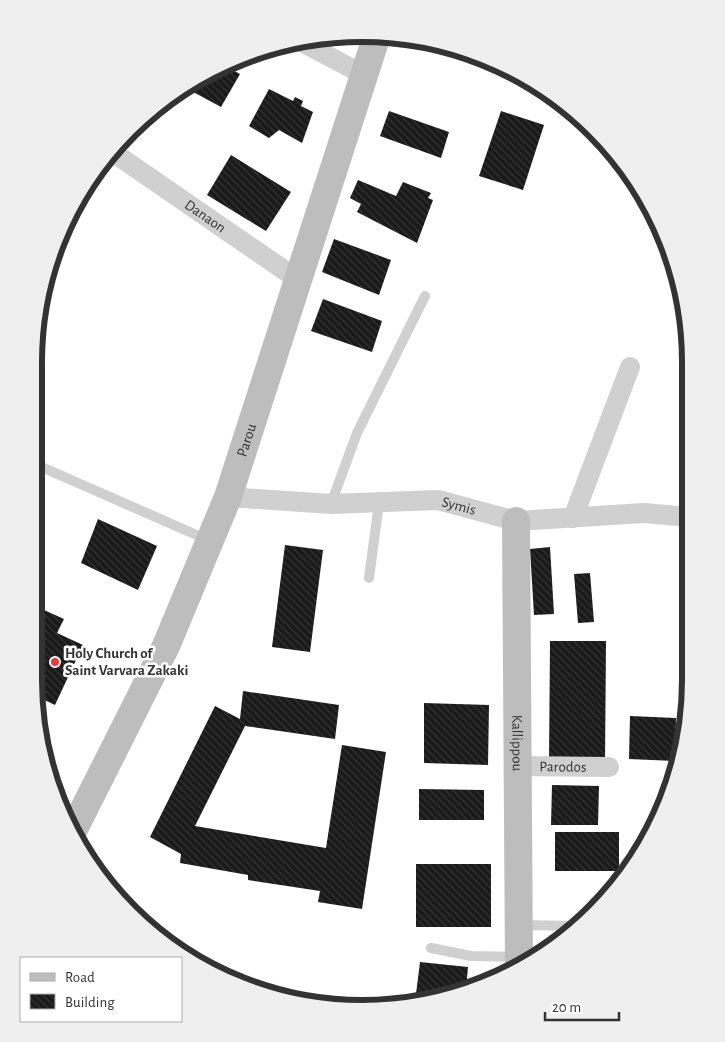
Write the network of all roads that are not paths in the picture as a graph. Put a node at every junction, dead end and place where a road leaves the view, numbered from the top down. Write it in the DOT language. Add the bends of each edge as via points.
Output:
graph roads {
  1 [pos="375,43"];
  2 [pos="311,47"];
  3 [pos="364,75"];
  4 [pos="119,156"];
  5 [pos="297,279"];
  6 [pos="425,296"];
  7 [pos="630,367"];
  8 [pos="42,467"];
  9 [pos="228,497"];
  10 [pos="379,502"];
  11 [pos="331,504"];
  12 [pos="682,516"];
  13 [pos="573,518"];
  14 [pos="516,521"];
  15 [pos="211,541"];
  16 [pos="369,578"];
  17 [pos="518,766"];
  18 [pos="609,767"];
  19 [pos="75,818"];
  20 [pos="519,925"];
  21 [pos="566,926"];
  22 [pos="431,948"];
  23 [pos="519,958"];
  24 [pos="513,961"];
  1 -- 3 [label="street, Parou"];
  2 -- 3 [label="street"];
  3 -- 5 [label="street, Parou"];
  4 -- 5 [label="street, Danaon"];
  5 -- 9 [label="street, Parou"];
  6 -- 11 [label="lane" via="357,433"];
  7 -- 13 [label="street"];
  8 -- 15 [label="lane"];
  9 -- 11 [label="street, Symis"];
  9 -- 15 [label="street, Parou"];
  10 -- 11 [label="street, Symis"];
  10 -- 14 [label="street, Symis" via="438,500"];
  10 -- 16 [label="lane"];
  12 -- 13 [label="street, Symis" via="644,513"];
  13 -- 14 [label="street, Symis"];
  14 -- 17 [label="street, Kallippou"];
  15 -- 19 [label="street, Parou" via="166,646"];
  17 -- 18 [label="street, Parodos"];
  17 -- 20 [label="street, Kallippou"];
  20 -- 21 [label="lane"];
  20 -- 23 [label="street, Kallippou"];
  22 -- 24 [label="lane"];
}
